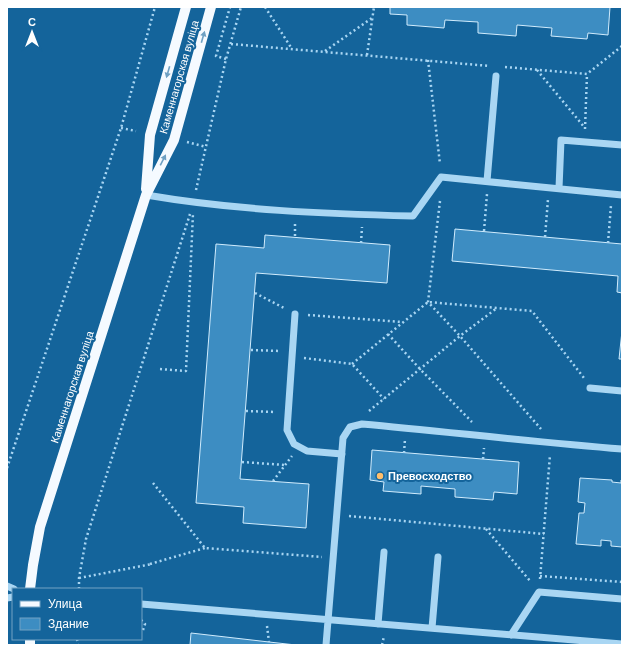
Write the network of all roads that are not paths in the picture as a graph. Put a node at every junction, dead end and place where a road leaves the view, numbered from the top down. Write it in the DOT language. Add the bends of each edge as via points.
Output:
graph roads {
  1 [pos="186,7"];
  2 [pos="211,7"];
  3 [pos="496,76"];
  4 [pos="622,145"];
  5 [pos="488,181"];
  6 [pos="558,188"];
  7 [pos="146,195"];
  8 [pos="622,195"];
  9 [pos="295,314"];
  10 [pos="590,388"];
  11 [pos="622,391"];
  12 [pos="622,449"];
  13 [pos="342,454"];
  14 [pos="384,552"];
  15 [pos="438,557"];
  16 [pos="30,588"];
  17 [pos="622,599"];
  18 [pos="142,604"];
  19 [pos="328,620"];
  20 [pos="378,624"];
  21 [pos="432,628"];
  22 [pos="511,635"];
  23 [pos="622,644"];
  24 [pos="326,645"];
  1 -- 7 [label="main road, Каменнагорская вуліца, one-way" via="150,135"];
  7 -- 2 [label="main road, Каменнагорская вуліца, one-way" via="174,140"];
  3 -- 5 [label="lane"];
  4 -- 6 [label="lane" via="561,140"];
  5 -- 6 [label="lane"];
  5 -- 7 [label="lane" via="441,177 413,216 294,211 193,203"];
  6 -- 8 [label="lane"];
  7 -- 16 [label="main road, Каменнагорская вуліца" via="40,527"];
  9 -- 13 [label="lane" via="287,430 294,444 307,451"];
  10 -- 11 [label="lane"];
  12 -- 13 [label="lane" via="362,424 350,427 344,438"];
  13 -- 19 [label="lane"];
  14 -- 20 [label="lane"];
  15 -- 21 [label="lane"];
  17 -- 22 [label="lane" via="539,592"];
  18 -- 19 [label="lane"];
  19 -- 20 [label="lane"];
  19 -- 24 [label="lane"];
  20 -- 21 [label="lane"];
  21 -- 22 [label="lane"];
  22 -- 23 [label="lane"];
}
